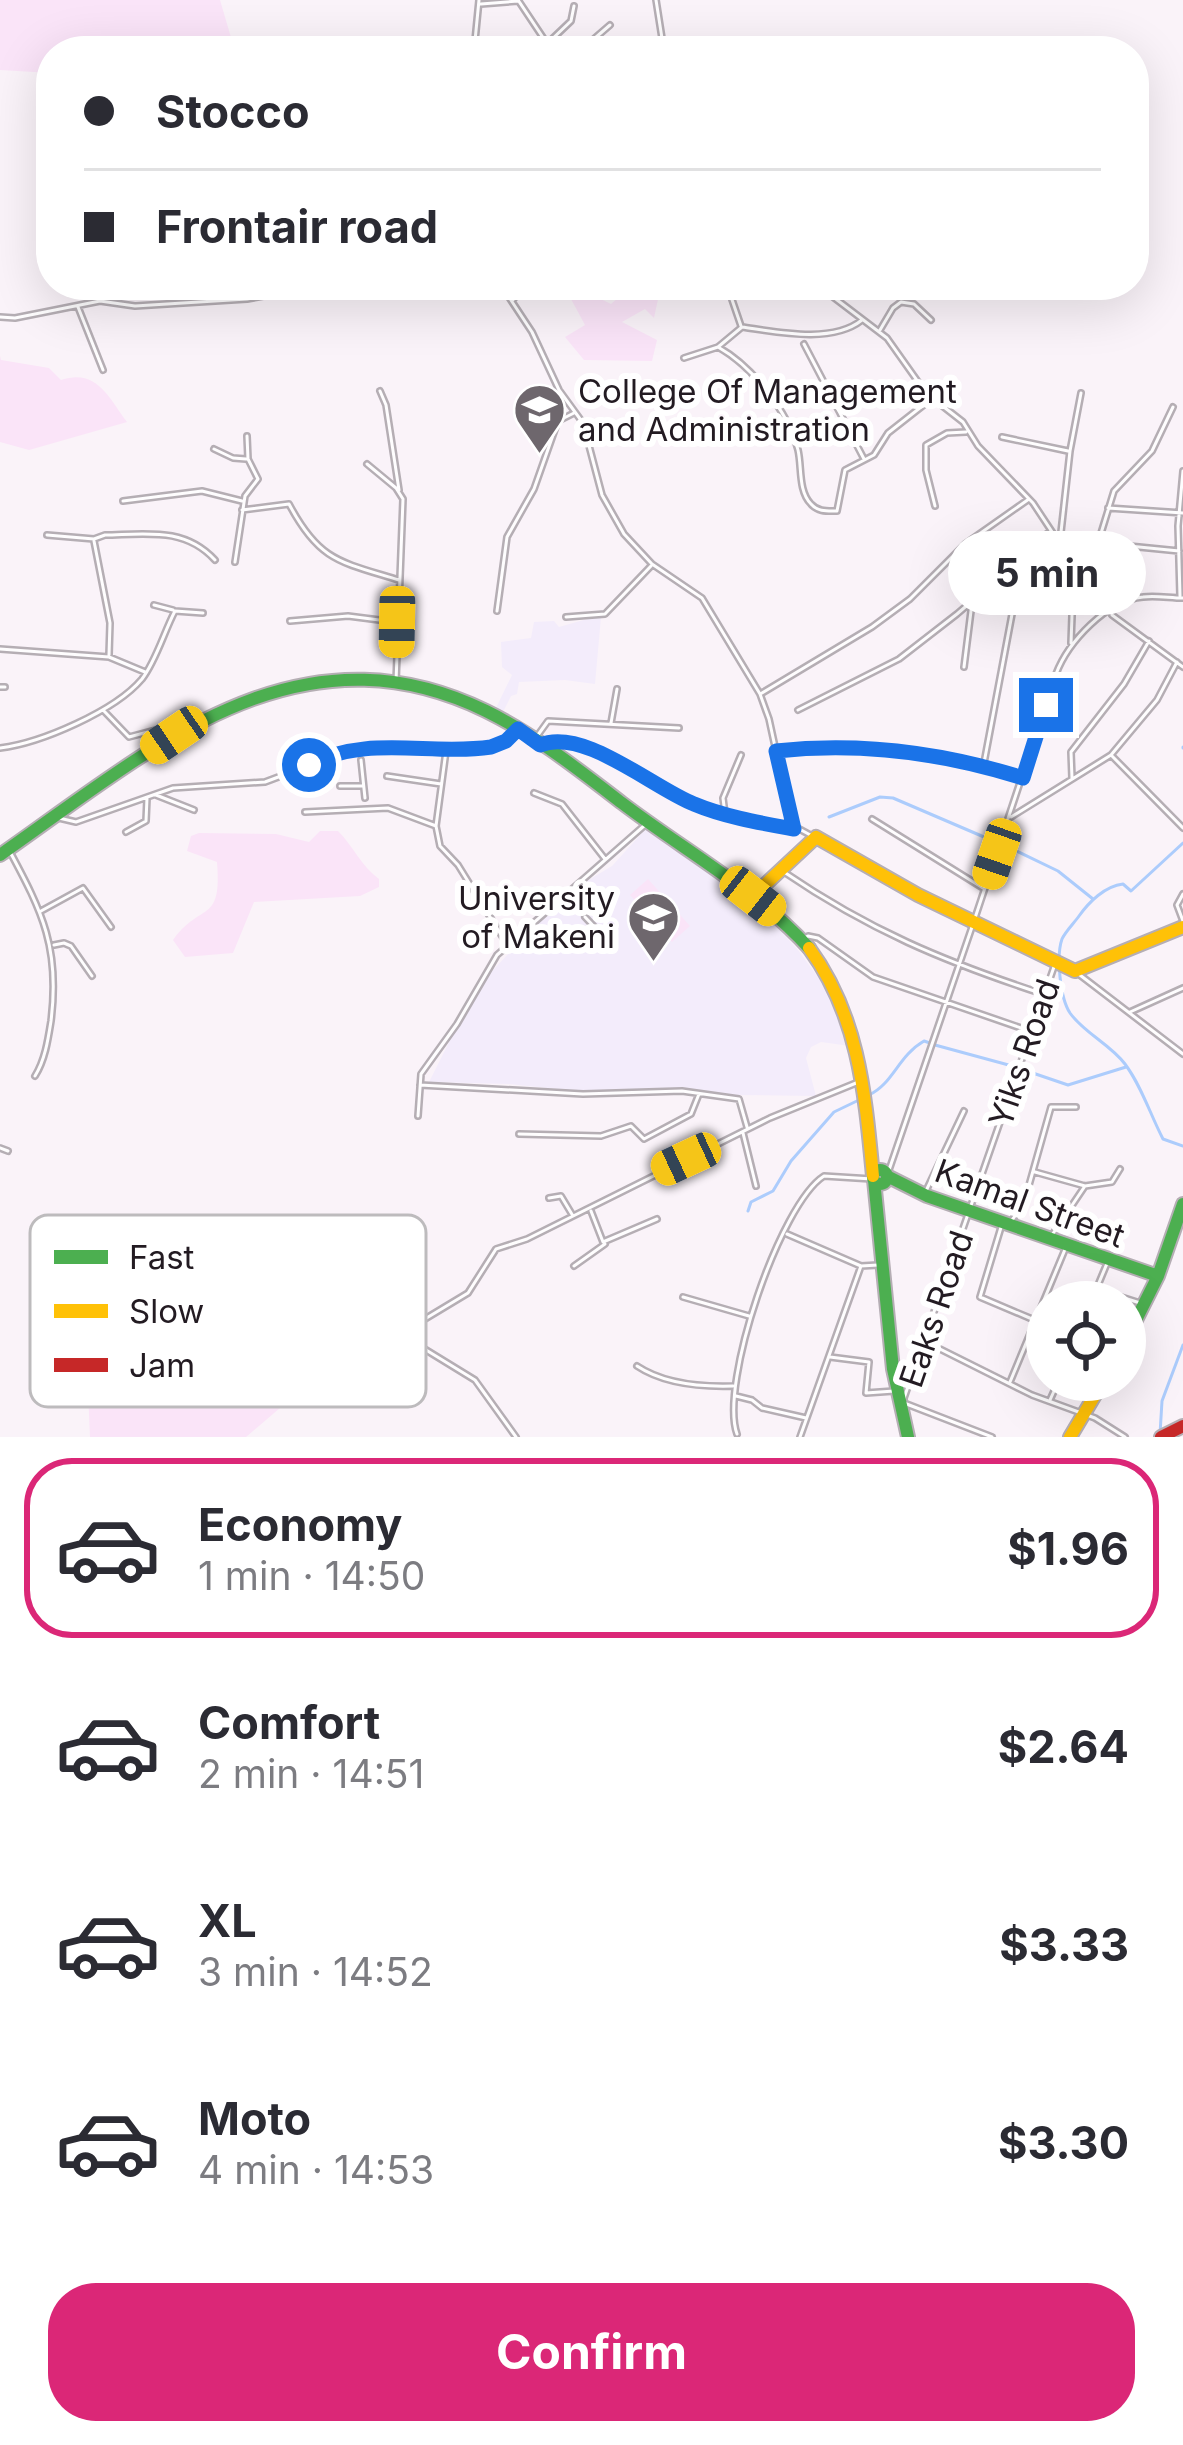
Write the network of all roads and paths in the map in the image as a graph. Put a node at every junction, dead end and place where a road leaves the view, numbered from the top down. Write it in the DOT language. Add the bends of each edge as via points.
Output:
graph roads {
  1 [pos="518,0"];
  2 [pos="656,0"];
  3 [pos="479,3"];
  4 [pos="574,5"];
  5 [pos="610,25"];
  6 [pos="476,36"];
  7 [pos="542,36"];
  8 [pos="555,36"];
  9 [pos="597,36"];
  10 [pos="662,36"];
  11 [pos="231,300"];
  12 [pos="732,300"];
  13 [pos="839,300"];
  14 [pos="512,301"];
  15 [pos="77,305"];
  16 [pos="0,317"];
  17 [pos="863,319"];
  18 [pos="931,320"];
  19 [pos="742,327"];
  20 [pos="879,332"];
  21 [pos="804,344"];
  22 [pos="718,346"];
  23 [pos="684,358"];
  24 [pos="103,370"];
  25 [pos="380,391"];
  26 [pos="1081,393"];
  27 [pos="932,398"];
  28 [pos="1173,407"];
  29 [pos="576,413"];
  30 [pos="968,432"];
  31 [pos="247,436"];
  32 [pos="1002,436"];
  33 [pos="214,448"];
  34 [pos="1070,451"];
  35 [pos="248,459"];
  36 [pos="865,460"];
  37 [pos="367,464"];
  38 [pos="1183,471"];
  39 [pos="400,491"];
  40 [pos="1029,499"];
  41 [pos="123,500"];
  42 [pos="243,502"];
  43 [pos="935,506"];
  44 [pos="1108,508"];
  45 [pos="242,510"];
  46 [pos="1181,513"];
  47 [pos="1051,532"];
  48 [pos="47,535"];
  49 [pos="94,539"];
  50 [pos="1060,543"];
  51 [pos="1098,543"];
  52 [pos="1179,551"];
  53 [pos="1022,558"];
  54 [pos="215,560"];
  55 [pos="235,562"];
  56 [pos="652,564"];
  57 [pos="1085,568"];
  58 [pos="399,580"];
  59 [pos="1140,596"];
  60 [pos="1181,598"];
  61 [pos="972,601"];
  62 [pos="154,605"];
  63 [pos="496,610"];
  64 [pos="175,611"];
  65 [pos="1109,612"];
  66 [pos="203,614"];
  67 [pos="566,617"];
  68 [pos="290,621"];
  69 [pos="397,622"];
  70 [pos="1148,641"];
  71 [pos="1071,645"];
  72 [pos="0,650"];
  73 [pos="109,658"];
  74 [pos="1177,662"];
  75 [pos="964,667"];
  76 [pos="1183,667"];
  77 [pos="146,673"];
  78 [pos="396,684"];
  79 [pos="617,689"];
  80 [pos="760,694"];
  81 [pos="103,710"];
  82 [pos="798,710"];
  83 [pos="195,721"];
  84 [pos="611,724"];
  85 [pos="679,728"];
  86 [pos="518,729"];
  87 [pos="537,742"];
  88 [pos="0,748"];
  89 [pos="446,749"];
  90 [pos="776,751"];
  91 [pos="741,755"];
  92 [pos="1111,755"];
  93 [pos="361,760"];
  94 [pos="983,765"];
  95 [pos="387,776"];
  96 [pos="1023,778"];
  97 [pos="1072,780"];
  98 [pos="443,784"];
  99 [pos="340,786"];
  100 [pos="364,786"];
  101 [pos="534,793"];
  102 [pos="154,795"];
  103 [pos="147,797"];
  104 [pos="364,798"];
  105 [pos="194,810"];
  106 [pos="304,812"];
  107 [pos="725,814"];
  108 [pos="56,816"];
  109 [pos="1009,818"];
  110 [pos="872,819"];
  111 [pos="648,822"];
  112 [pos="436,826"];
  113 [pos="1183,828"];
  114 [pos="794,829"];
  115 [pos="126,832"];
  116 [pos="816,837"];
  117 [pos="4,852"];
  118 [pos="606,860"];
  119 [pos="783,871"];
  120 [pos="985,889"];
  121 [pos="1183,894"];
  122 [pos="753,896"];
  123 [pos="39,911"];
  124 [pos="585,917"];
  125 [pos="974,924"];
  126 [pos="1183,924"];
  127 [pos="111,927"];
  128 [pos="604,937"];
  129 [pos="801,941"];
  130 [pos="52,946"];
  131 [pos="508,946"];
  132 [pos="1063,967"];
  133 [pos="960,968"];
  134 [pos="92,976"];
  135 [pos="1182,989"];
  136 [pos="1042,994"];
  137 [pos="947,1002"];
  138 [pos="1130,1012"];
  139 [pos="1030,1031"];
  140 [pos="1183,1054"];
  141 [pos="35,1076"];
  142 [pos="862,1080"];
  143 [pos="418,1085"];
  144 [pos="700,1093"];
  145 [pos="1076,1107"];
  146 [pos="964,1112"];
  147 [pos="418,1116"];
  148 [pos="745,1131"];
  149 [pos="519,1134"];
  150 [pos="0,1148"];
  151 [pos="8,1151"];
  152 [pos="1120,1169"];
  153 [pos="1033,1172"];
  154 [pos="881,1177"];
  155 [pos="756,1186"];
  156 [pos="1085,1186"];
  157 [pos="924,1194"];
  158 [pos="549,1198"];
  159 [pos="1183,1204"];
  160 [pos="591,1209"];
  161 [pos="970,1211"];
  162 [pos="574,1217"];
  163 [pos="657,1220"];
  164 [pos="1006,1223"];
  165 [pos="785,1233"];
  166 [pos="1048,1239"];
  167 [pos="606,1243"];
  168 [pos="1066,1245"];
  169 [pos="1108,1260"];
  170 [pos="881,1265"];
  171 [pos="574,1266"];
  172 [pos="861,1266"];
  173 [pos="1158,1276"];
  174 [pos="1051,1281"];
  175 [pos="1099,1281"];
  176 [pos="683,1297"];
  177 [pos="1146,1303"];
  178 [pos="1026,1316"];
  179 [pos="751,1317"];
  180 [pos="426,1318"];
  181 [pos="926,1342"];
  182 [pos="1026,1342"];
  183 [pos="426,1350"];
  184 [pos="828,1357"];
  185 [pos="637,1366"];
  186 [pos="1009,1384"];
  187 [pos="735,1386"];
  188 [pos="734,1396"];
  189 [pos="899,1398"];
  190 [pos="1091,1401"];
  191 [pos="1050,1402"];
  192 [pos="1084,1413"];
  193 [pos="807,1418"];
  194 [pos="1183,1426"];
  195 [pos="737,1434"];
  196 [pos="1163,1436"];
  197 [pos="516,1437"];
  198 [pos="800,1437"];
  199 [pos="908,1437"];
  200 [pos="992,1437"];
  201 [pos="1070,1437"];
  202 [pos="1125,1437"];
  1 -- 3 [label="street"];
  1 -- 7 [label="street"];
  2 -- 10 [label="street"];
  3 -- 6 [label="street"];
  4 -- 8 [label="street"];
  5 -- 9 [label="street"];
  11 -- 15 [label="street"];
  12 -- 19 [label="street"];
  13 -- 17 [label="street"];
  14 -- 29 [label="street"];
  15 -- 16 [label="street"];
  15 -- 24 [label="street"];
  17 -- 19 [label="street" via="832,332"];
  17 -- 20 [label="street"];
  18 -- 20 [label="street" via="901,302"];
  19 -- 22 [label="street"];
  20 -- 27 [label="street"];
  21 -- 36 [label="street"];
  22 -- 23 [label="street"];
  22 -- 36 [label="street" via="758,381 786,422 813,507 837,511 844,472"];
  25 -- 39 [label="street"];
  26 -- 34 [label="street"];
  27 -- 30 [label="street"];
  27 -- 36 [label="street"];
  28 -- 44 [label="street" via="1152,451 1121,480"];
  29 -- 56 [label="street" via="602,495"];
  29 -- 63 [label="street" via="559,421 507,537"];
  30 -- 40 [label="street"];
  30 -- 43 [label="street" via="926,445"];
  31 -- 35 [label="street"];
  32 -- 34 [label="street"];
  33 -- 35 [label="street"];
  34 -- 50 [label="street"];
  35 -- 42 [label="street" via="258,478"];
  37 -- 39 [label="street"];
  38 -- 46 [label="street"];
  39 -- 58 [label="street"];
  40 -- 47 [label="street"];
  40 -- 80 [label="street" via="872,627"];
  41 -- 42 [label="street" via="202,491"];
  42 -- 45 [label="street"];
  44 -- 46 [label="street"];
  44 -- 51 [label="street"];
  45 -- 55 [label="street"];
  45 -- 58 [label="street" via="289,504 321,551"];
  46 -- 52 [label="street"];
  47 -- 50 [label="street"];
  47 -- 53 [label="street"];
  48 -- 49 [label="street"];
  49 -- 54 [label="street" via="184,536"];
  49 -- 73 [label="street"];
  50 -- 57 [label="street"];
  51 -- 52 [label="street"];
  51 -- 57 [label="street"];
  52 -- 60 [label="street"];
  53 -- 61 [label="street"];
  53 -- 94 [label="street"];
  56 -- 67 [label="street" via="605,614"];
  56 -- 80 [label="street" via="702,598"];
  57 -- 59 [label="street"];
  57 -- 71 [label="street" via="1070,597"];
  58 -- 69 [label="street"];
  59 -- 60 [label="street"];
  59 -- 65 [label="street"];
  61 -- 75 [label="street"];
  61 -- 82 [label="street" via="899,659"];
  62 -- 64 [label="street"];
  64 -- 66 [label="street"];
  64 -- 77 [label="street"];
  65 -- 70 [label="street"];
  65 -- 71 [label="street"];
  68 -- 69 [label="street"];
  69 -- 78 [label="street"];
  70 -- 74 [label="street"];
  70 -- 97 [label="street" via="1071,752"];
  71 -- 96 [label="street"];
  72 -- 73 [label="street"];
  73 -- 77 [label="street"];
  74 -- 76 [label="street"];
  74 -- 92 [label="street"];
  77 -- 81 [label="street"];
  78 -- 83 [label="main road" via="292,686"];
  78 -- 86 [label="main road" via="454,698"];
  79 -- 84 [label="street"];
  80 -- 90 [label="street"];
  81 -- 83 [label="street" via="129,737"];
  81 -- 88 [label="street" via="50,737"];
  83 -- 108 [label="main road"];
  84 -- 85 [label="street"];
  84 -- 87 [label="street" via="548,721"];
  86 -- 87 [label="main road"];
  86 -- 89 [label="street" via="491,747"];
  87 -- 107 [label="street" via="598,753 671,795"];
  87 -- 111 [label="main road"];
  89 -- 98 [label="street"];
  89 -- 102 [label="street" via="358,747 265,782 187,785"];
  90 -- 94 [label="street" via="938,754"];
  90 -- 114 [label="street"];
  91 -- 107 [label="street" via="723,798"];
  92 -- 97 [label="street"];
  92 -- 113 [label="street"];
  93 -- 100 [label="street"];
  94 -- 96 [label="street"];
  95 -- 98 [label="street"];
  96 -- 109 [label="street"];
  97 -- 109 [label="street"];
  98 -- 112 [label="street"];
  99 -- 100 [label="street"];
  100 -- 104 [label="street"];
  101 -- 118 [label="street" via="562,804"];
  102 -- 103 [label="street"];
  102 -- 105 [label="street"];
  103 -- 108 [label="street" via="71,823"];
  103 -- 115 [label="street" via="146,821"];
  106 -- 112 [label="street" via="388,808"];
  107 -- 114 [label="street"];
  108 -- 117 [label="main road"];
  109 -- 120 [label="street"];
  110 -- 120 [label="street"];
  111 -- 118 [label="street"];
  111 -- 122 [label="main road"];
  112 -- 131 [label="street" via="440,846"];
  114 -- 116 [label="street"];
  116 -- 119 [label="main road"];
  116 -- 125 [label="main road"];
  117 -- 123 [label="street"];
  118 -- 131 [label="street"];
  119 -- 122 [label="main road"];
  119 -- 133 [label="street"];
  120 -- 125 [label="street"];
  121 -- 126 [label="street"];
  122 -- 129 [label="main road"];
  123 -- 127 [label="street" via="83,888"];
  123 -- 130 [label="street"];
  124 -- 128 [label="street"];
  125 -- 132 [label="main road"];
  125 -- 133 [label="street"];
  126 -- 132 [label="main road" via="1087,969"];
  129 -- 137 [label="street" via="812,936 873,977"];
  129 -- 142 [label="main road" via="841,1000"];
  130 -- 134 [label="street" via="67,944"];
  130 -- 141 [label="street" via="51,1020"];
  131 -- 143 [label="street"];
  132 -- 136 [label="street, Yiks Road"];
  132 -- 138 [label="street"];
  133 -- 136 [label="street"];
  133 -- 137 [label="street"];
  135 -- 138 [label="street"];
  136 -- 139 [label="street, Yiks Road"];
  137 -- 139 [label="street"];
  137 -- 154 [label="street"];
  138 -- 140 [label="street"];
  139 -- 161 [label="street, Yiks Road"];
  142 -- 148 [label="street"];
  142 -- 154 [label="main road"];
  143 -- 144 [label="street"];
  143 -- 147 [label="street"];
  144 -- 148 [label="street" via="740,1099"];
  144 -- 149 [label="street" via="691,1114 644,1139 624,1126 601,1136"];
  145 -- 153 [label="street" via="1051,1107"];
  146 -- 157 [label="street"];
  148 -- 155 [label="street"];
  148 -- 160 [label="street"];
  150 -- 151 [label="street"];
  152 -- 156 [label="street" via="1112,1182"];
  153 -- 156 [label="street"];
  153 -- 164 [label="street" via="1022,1206"];
  154 -- 157 [label="main road, Kamal Street"];
  154 -- 165 [label="street" via="821,1177"];
  154 -- 170 [label="main road"];
  156 -- 166 [label="street"];
  157 -- 161 [label="main road, Kamal Street"];
  158 -- 162 [label="street" via="561,1196"];
  159 -- 173 [label="main road"];
  160 -- 162 [label="street"];
  160 -- 167 [label="street"];
  161 -- 164 [label="main road, Kamal Street"];
  161 -- 181 [label="street, Eaks Road"];
  162 -- 180 [label="street" via="496,1249 467,1293"];
  163 -- 167 [label="street"];
  164 -- 166 [label="main road, Kamal Street"];
  164 -- 178 [label="street" via="980,1297"];
  165 -- 172 [label="street"];
  165 -- 179 [label="street"];
  166 -- 168 [label="main road, Kamal Street"];
  167 -- 171 [label="street"];
  168 -- 169 [label="main road, Kamal Street"];
  168 -- 174 [label="street"];
  169 -- 173 [label="main road, Kamal Street"];
  169 -- 175 [label="street"];
  170 -- 172 [label="street"];
  170 -- 189 [label="main road"];
  172 -- 184 [label="street"];
  173 -- 177 [label="main road"];
  176 -- 179 [label="street"];
  179 -- 187 [label="street"];
  181 -- 186 [label="street"];
  181 -- 189 [label="street, Eaks Road"];
  182 -- 186 [label="street"];
  183 -- 197 [label="street" via="475,1380"];
  184 -- 189 [label="street" via="866,1360 866,1393"];
  184 -- 193 [label="street"];
  185 -- 187 [label="street" via="699,1387"];
  186 -- 191 [label="street"];
  187 -- 188 [label="street"];
  188 -- 193 [label="street"];
  188 -- 195 [label="street"];
  189 -- 199 [label="main road"];
  189 -- 200 [label="street"];
  190 -- 192 [label="main road"];
  191 -- 192 [label="street"];
  192 -- 201 [label="main road"];
  192 -- 202 [label="street"];
  193 -- 198 [label="street"];
  194 -- 196 [label="main road"];
}
